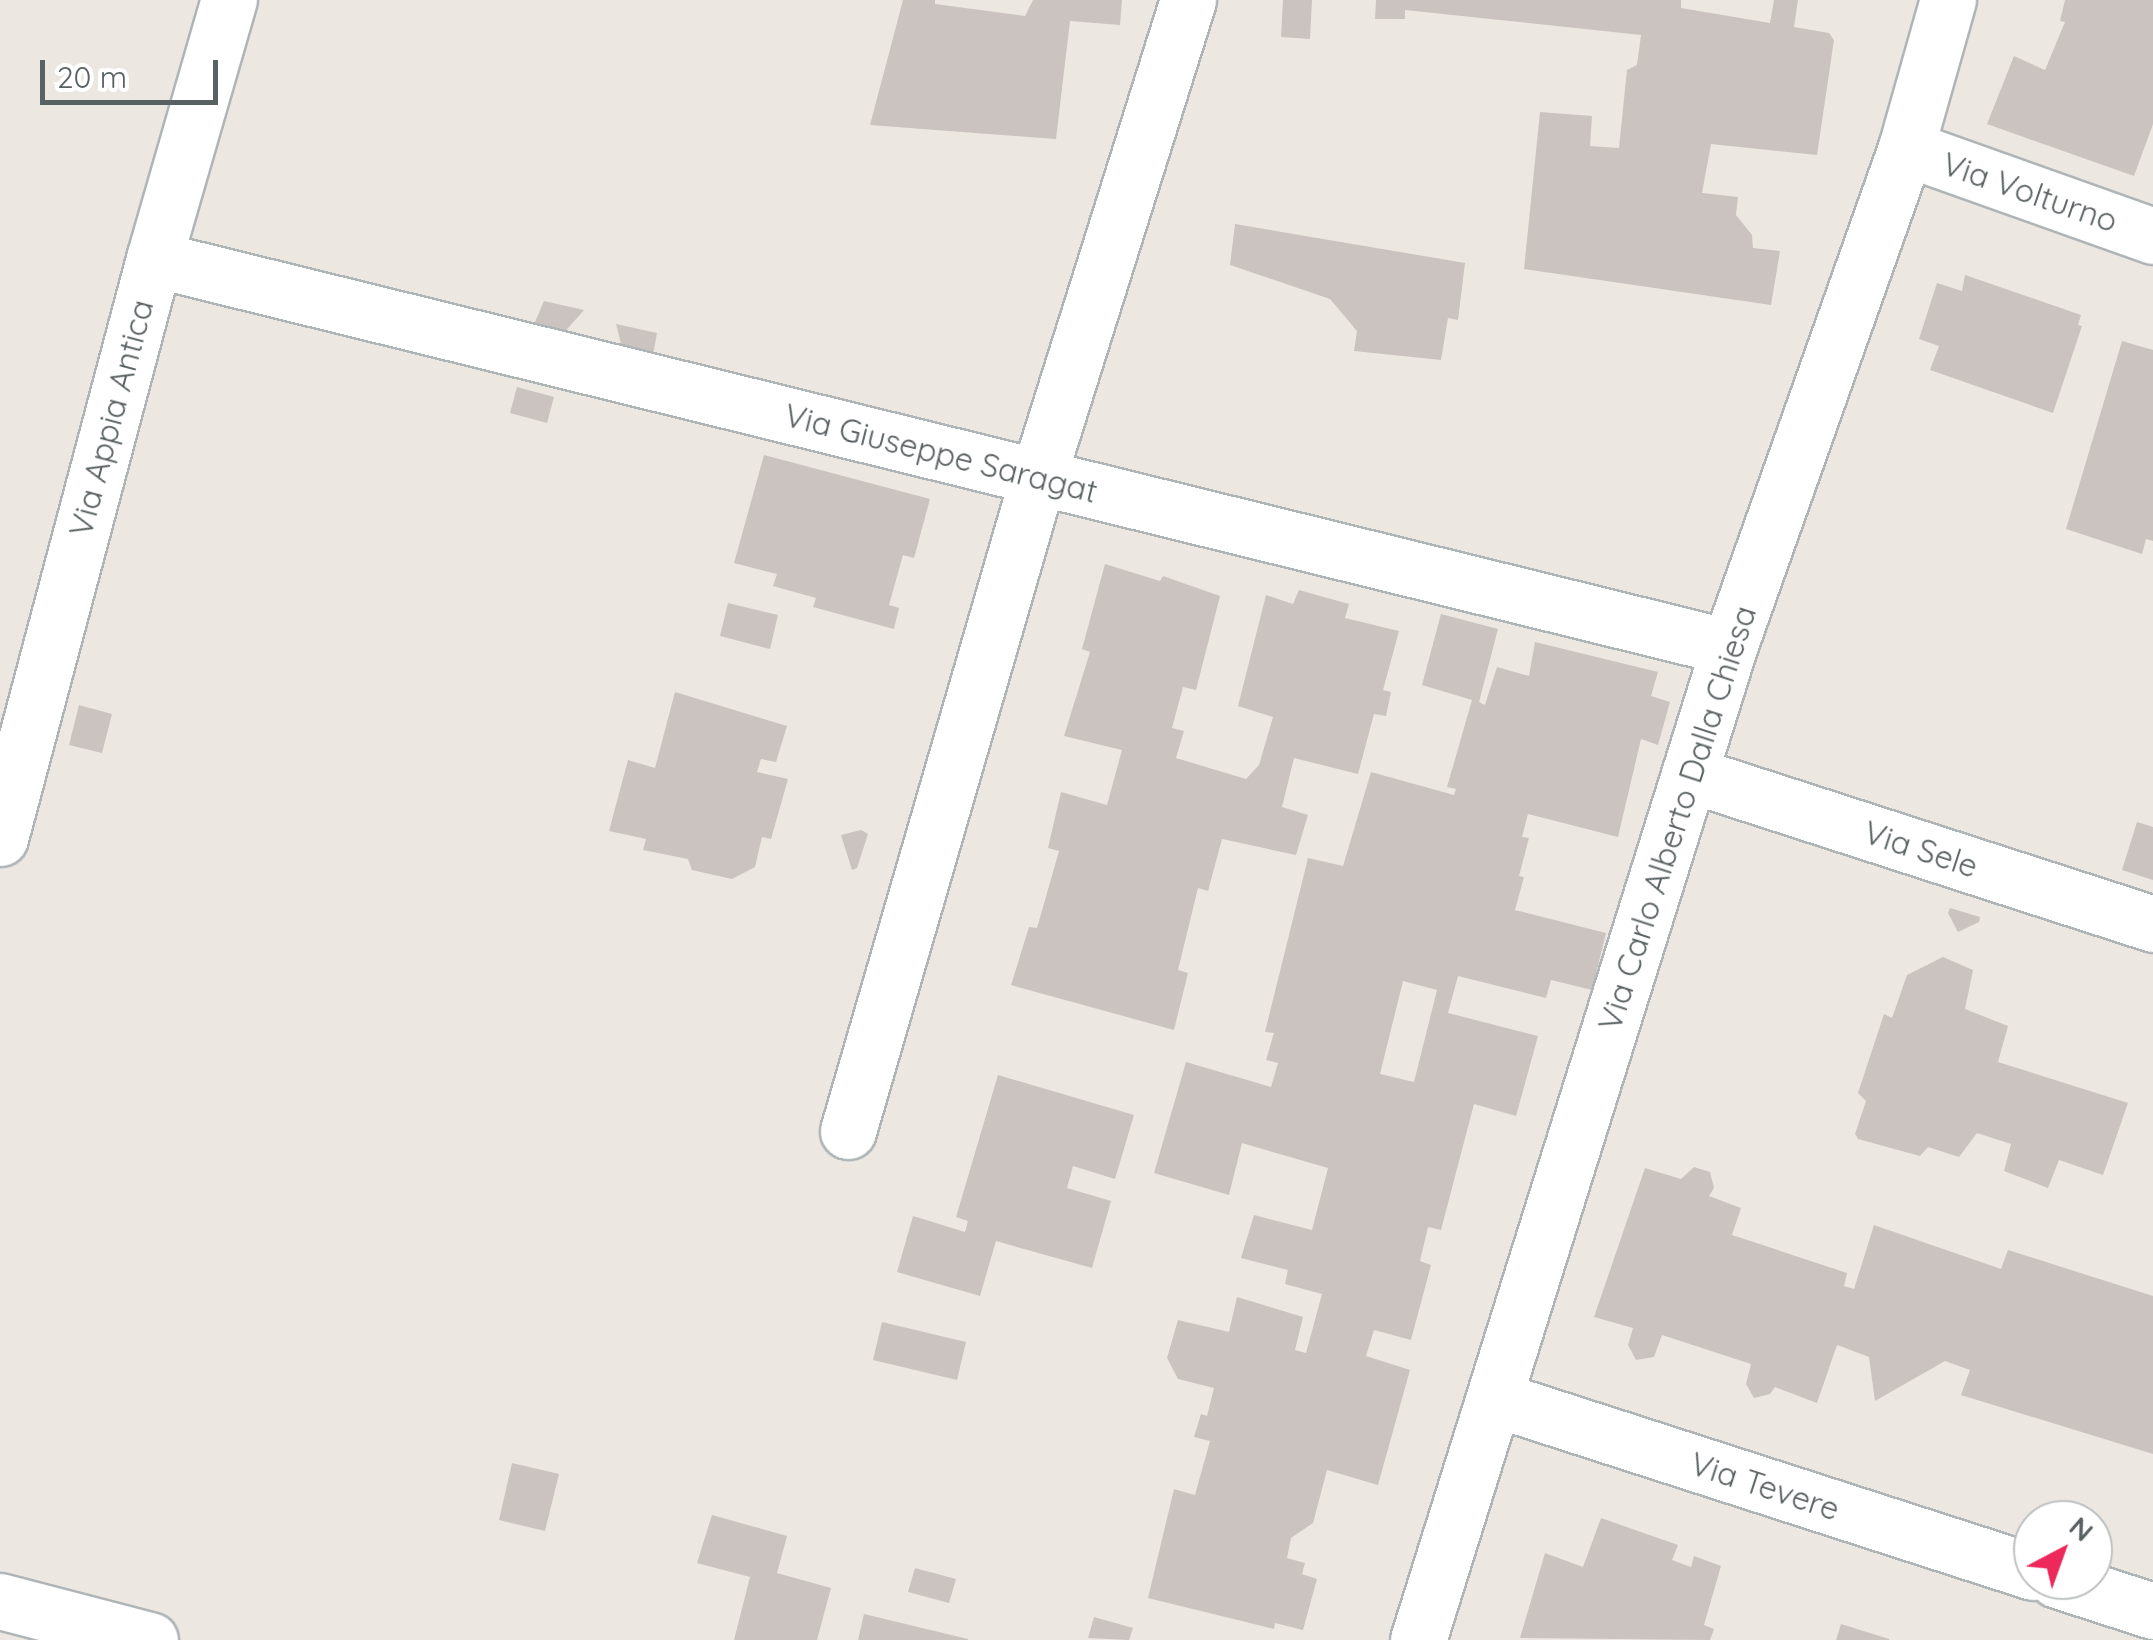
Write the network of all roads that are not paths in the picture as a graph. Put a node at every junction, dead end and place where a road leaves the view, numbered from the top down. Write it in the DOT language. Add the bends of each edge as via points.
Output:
graph roads {
  1 [pos="229,0"];
  2 [pos="1188,0"];
  3 [pos="1948,0"];
  4 [pos="1906,148"];
  5 [pos="2153,236"];
  6 [pos="154,260"];
  7 [pos="1038,477"];
  8 [pos="1729,647"];
  9 [pos="1689,774"];
  10 [pos="0,838"];
  11 [pos="2153,924"];
  12 [pos="848,1130"];
  13 [pos="1496,1400"];
  14 [pos="2013,1566"];
  15 [pos="2113,1598"];
  16 [pos="0,1600"];
  17 [pos="2153,1611"];
  18 [pos="150,1640"];
  19 [pos="1418,1640"];
  1 -- 6 [label="street, Via Appia Antica"];
  2 -- 7 [label="street"];
  3 -- 4 [label="street, Via Carlo Alberto Dalla Chiesa"];
  4 -- 5 [label="street, Via Volturno"];
  4 -- 8 [label="street, Via Carlo Alberto Dalla Chiesa"];
  6 -- 7 [label="street, Via Giuseppe Saragat"];
  6 -- 10 [label="street, Via Appia Antica"];
  7 -- 8 [label="street, Via Giuseppe Saragat"];
  7 -- 12 [label="street"];
  8 -- 9 [label="street, Via Carlo Alberto Dalla Chiesa"];
  9 -- 11 [label="street, Via Sele"];
  9 -- 13 [label="street, Via Carlo Alberto Dalla Chiesa"];
  13 -- 14 [label="street, Via Tevere"];
  13 -- 19 [label="street, Via Carlo Alberto Dalla Chiesa"];
  15 -- 17 [label="street"];
  16 -- 18 [label="street"];
}
